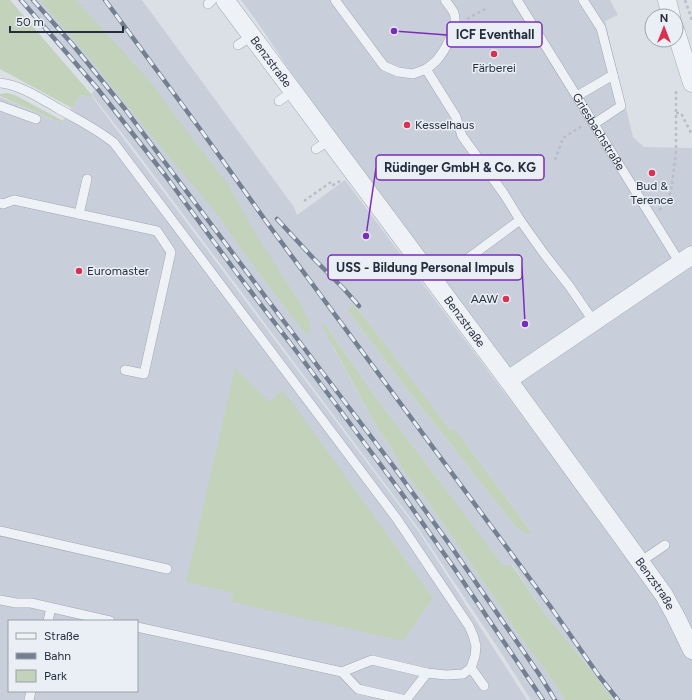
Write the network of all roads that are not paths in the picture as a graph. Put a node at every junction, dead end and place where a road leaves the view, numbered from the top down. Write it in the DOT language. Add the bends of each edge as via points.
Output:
graph roads {
  1 [pos="225,0"];
  2 [pos="335,0"];
  3 [pos="445,0"];
  4 [pos="517,0"];
  5 [pos="583,0"];
  6 [pos="679,48"];
  7 [pos="426,70"];
  8 [pos="613,75"];
  9 [pos="0,83"];
  10 [pos="687,86"];
  11 [pos="577,96"];
  12 [pos="0,106"];
  13 [pos="36,119"];
  14 [pos="593,122"];
  15 [pos="87,179"];
  16 [pos="0,203"];
  17 [pos="79,214"];
  18 [pos="520,220"];
  19 [pos="686,259"];
  20 [pos="436,282"];
  21 [pos="594,322"];
  22 [pos="125,370"];
  23 [pos="508,380"];
  24 [pos="0,531"];
  25 [pos="664,545"];
  26 [pos="640,562"];
  27 [pos="167,569"];
  28 [pos="0,600"];
  29 [pos="51,608"];
  30 [pos="48,620"];
  31 [pos="105,620"];
  32 [pos="138,627"];
  33 [pos="692,650"];
  34 [pos="471,668"];
  35 [pos="342,672"];
  36 [pos="427,673"];
  37 [pos="484,686"];
  38 [pos="406,700"];
  1 -- 20 [label="street, Benzstraße" via="245,41 286,96 322,144 353,172"];
  2 -- 7 [label="lane" via="384,66 398,72 413,74"];
  3 -- 7 [label="lane" via="454,13 453,30 436,61"];
  4 -- 11 [label="lane, Griesbachstraße"];
  5 -- 8 [label="lane" via="601,28"];
  6 -- 10 [label="street"];
  7 -- 18 [label="lane" via="456,117 462,136"];
  8 -- 11 [label="lane"];
  8 -- 14 [label="lane" via="621,106"];
  9 -- 34 [label="lane" via="26,91 96,129 119,149 420,553 473,635 476,646"];
  11 -- 14 [label="lane, Griesbachstraße"];
  12 -- 13 [label="lane"];
  14 -- 19 [label="lane, Griesbachstraße" via="650,215"];
  15 -- 17 [label="lane"];
  16 -- 17 [label="lane" via="14,200"];
  17 -- 22 [label="lane" via="157,231 171,252 144,374"];
  18 -- 20 [label="lane"];
  18 -- 21 [label="lane"];
  19 -- 21 [label="street, Griesbachstraße"];
  20 -- 23 [label="street, Benzstraße"];
  21 -- 23 [label="street, Griesbachstraße"];
  23 -- 26 [label="street, Benzstraße"];
  24 -- 27 [label="lane"];
  25 -- 26 [label="lane"];
  26 -- 33 [label="street, Benzstraße" via="664,595"];
  28 -- 29 [label="lane"];
  29 -- 30 [label="lane"];
  29 -- 31 [label="lane"];
  32 -- 35 [label="lane"];
  34 -- 36 [label="lane" via="463,674"];
  34 -- 37 [label="lane"];
  35 -- 36 [label="lane" via="372,660"];
  35 -- 38 [label="lane" via="358,689"];
  36 -- 38 [label="lane"];
}
